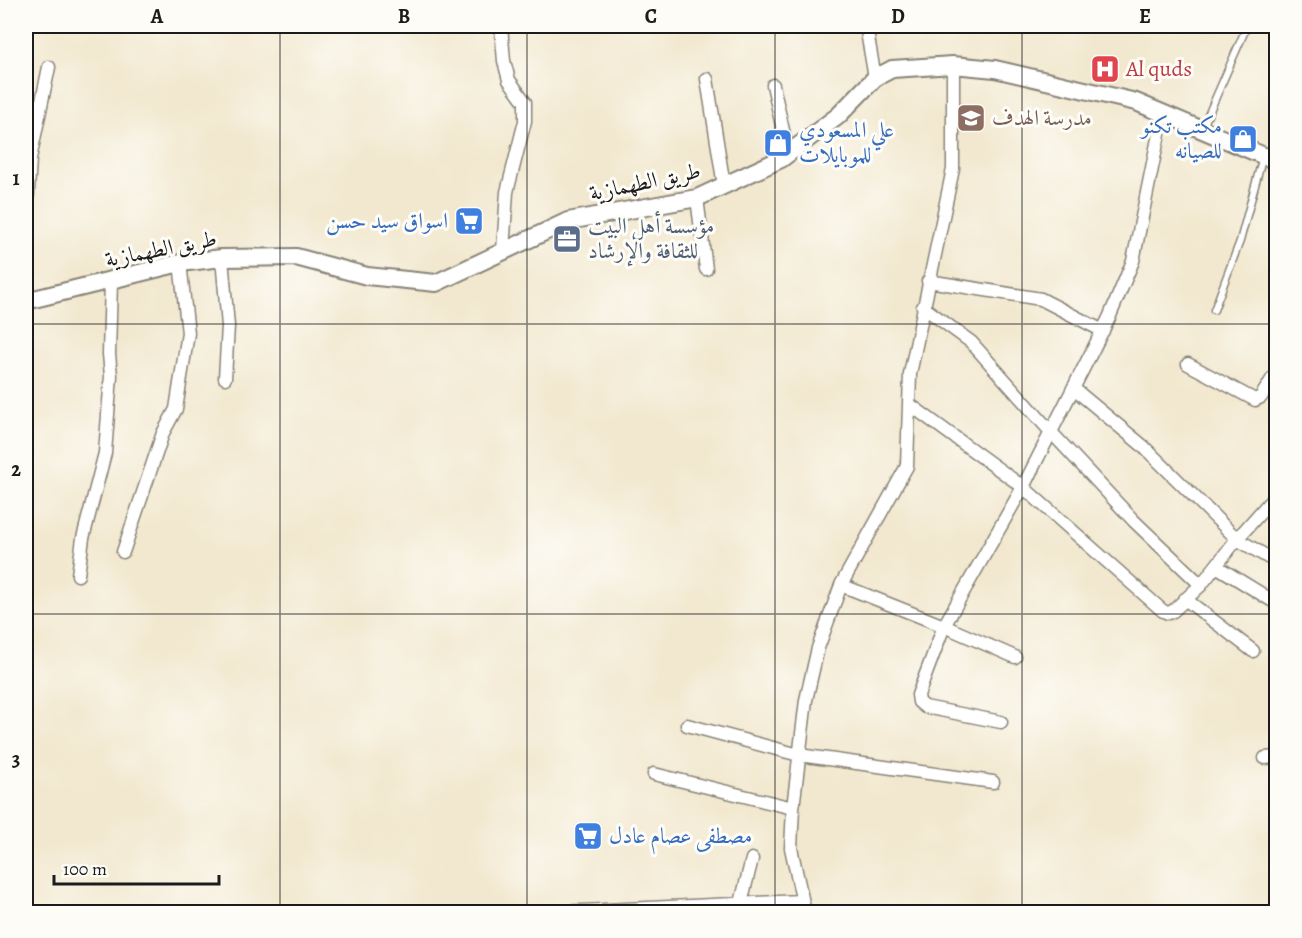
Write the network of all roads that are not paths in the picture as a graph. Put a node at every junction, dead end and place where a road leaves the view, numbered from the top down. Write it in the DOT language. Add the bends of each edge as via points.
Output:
graph roads {
  1 [pos="501,26"];
  2 [pos="866,26"];
  3 [pos="1247,26"];
  4 [pos="953,65"];
  5 [pos="49,67"];
  6 [pos="875,78"];
  7 [pos="707,79"];
  8 [pos="773,85"];
  9 [pos="1163,114"];
  10 [pos="1202,130"];
  11 [pos="789,153"];
  12 [pos="1270,158"];
  13 [pos="724,186"];
  14 [pos="697,198"];
  15 [pos="26,223"];
  16 [pos="503,251"];
  17 [pos="222,258"];
  18 [pos="180,263"];
  19 [pos="706,269"];
  20 [pos="111,281"];
  21 [pos="928,281"];
  22 [pos="26,301"];
  23 [pos="923,307"];
  24 [pos="1214,310"];
  25 [pos="1103,331"];
  26 [pos="1188,364"];
  27 [pos="1276,373"];
  28 [pos="225,378"];
  29 [pos="1073,388"];
  30 [pos="909,404"];
  31 [pos="1051,432"];
  32 [pos="1023,487"];
  33 [pos="1276,495"];
  34 [pos="1237,538"];
  35 [pos="123,552"];
  36 [pos="1276,562"];
  37 [pos="1216,566"];
  38 [pos="78,576"];
  39 [pos="841,585"];
  40 [pos="1201,585"];
  41 [pos="1185,599"];
  42 [pos="1276,603"];
  43 [pos="944,626"];
  44 [pos="1253,651"];
  45 [pos="1015,657"];
  46 [pos="1001,722"];
  47 [pos="687,725"];
  48 [pos="799,754"];
  49 [pos="654,774"];
  50 [pos="993,782"];
  51 [pos="793,808"];
  52 [pos="752,859"];
  53 [pos="803,907"];
  54 [pos="740,909"];
  55 [pos="561,912"];
  56 [pos="567,912"];
  1 -- 16 [label="street" via="509,80 525,102 525,121 507,192"];
  2 -- 6 [label="street"];
  3 -- 10 [label="lane"];
  4 -- 6 [label="main road, طريق الطهمازية" via="892,69"];
  4 -- 9 [label="main road, طريق الطهمازية" via="995,69 1136,102"];
  4 -- 21 [label="street" via="953,169"];
  5 -- 15 [label="street" via="30,159"];
  6 -- 11 [label="main road, طريق الطهمازية" via="838,116"];
  7 -- 13 [label="street"];
  8 -- 11 [label="street"];
  9 -- 10 [label="main road, طريق الطهمازية"];
  9 -- 25 [label="street" via="1133,261"];
  10 -- 12 [label="main road, طريق الطهمازية"];
  11 -- 13 [label="main road, طريق الطهمازية"];
  12 -- 24 [label="lane"];
  13 -- 14 [label="main road, طريق الطهمازية"];
  14 -- 16 [label="main road, طريق الطهمازية" via="568,221"];
  14 -- 19 [label="street"];
  16 -- 17 [label="main road, طريق الطهمازية" via="436,283 367,276 296,257"];
  17 -- 18 [label="main road, طريق الطهمازية"];
  17 -- 28 [label="street" via="228,326"];
  18 -- 20 [label="main road, طريق الطهمازية"];
  18 -- 35 [label="street" via="188,333 176,409 162,433"];
  20 -- 22 [label="main road, طريق الطهمازية"];
  20 -- 38 [label="street" via="111,376 105,453 82,538"];
  21 -- 23 [label="street"];
  21 -- 25 [label="street" via="1041,299"];
  23 -- 30 [label="street" via="910,374"];
  23 -- 31 [label="street" via="971,342"];
  25 -- 29 [label="street"];
  26 -- 27 [label="street" via="1255,400"];
  29 -- 31 [label="street"];
  29 -- 34 [label="street" via="1143,446"];
  30 -- 32 [label="street"];
  30 -- 39 [label="street" via="907,466"];
  31 -- 32 [label="street"];
  31 -- 40 [label="street" via="1134,521"];
  32 -- 41 [label="street" via="1163,611 1173,611"];
  32 -- 43 [label="street"];
  33 -- 34 [label="street"];
  34 -- 36 [label="street"];
  34 -- 37 [label="street"];
  37 -- 40 [label="street"];
  37 -- 42 [label="street"];
  39 -- 43 [label="street"];
  39 -- 48 [label="street" via="818,648"];
  40 -- 41 [label="street"];
  41 -- 44 [label="street"];
  43 -- 45 [label="street"];
  43 -- 46 [label="street" via="918,695 919,702 925,707"];
  47 -- 48 [label="street"];
  48 -- 50 [label="street"];
  48 -- 51 [label="street"];
  49 -- 51 [label="street"];
  51 -- 53 [label="street" via="791,848"];
  52 -- 54 [label="street"];
  53 -- 54 [label="street"];
  54 -- 56 [label="street"];
  55 -- 56 [label="street"];
}
